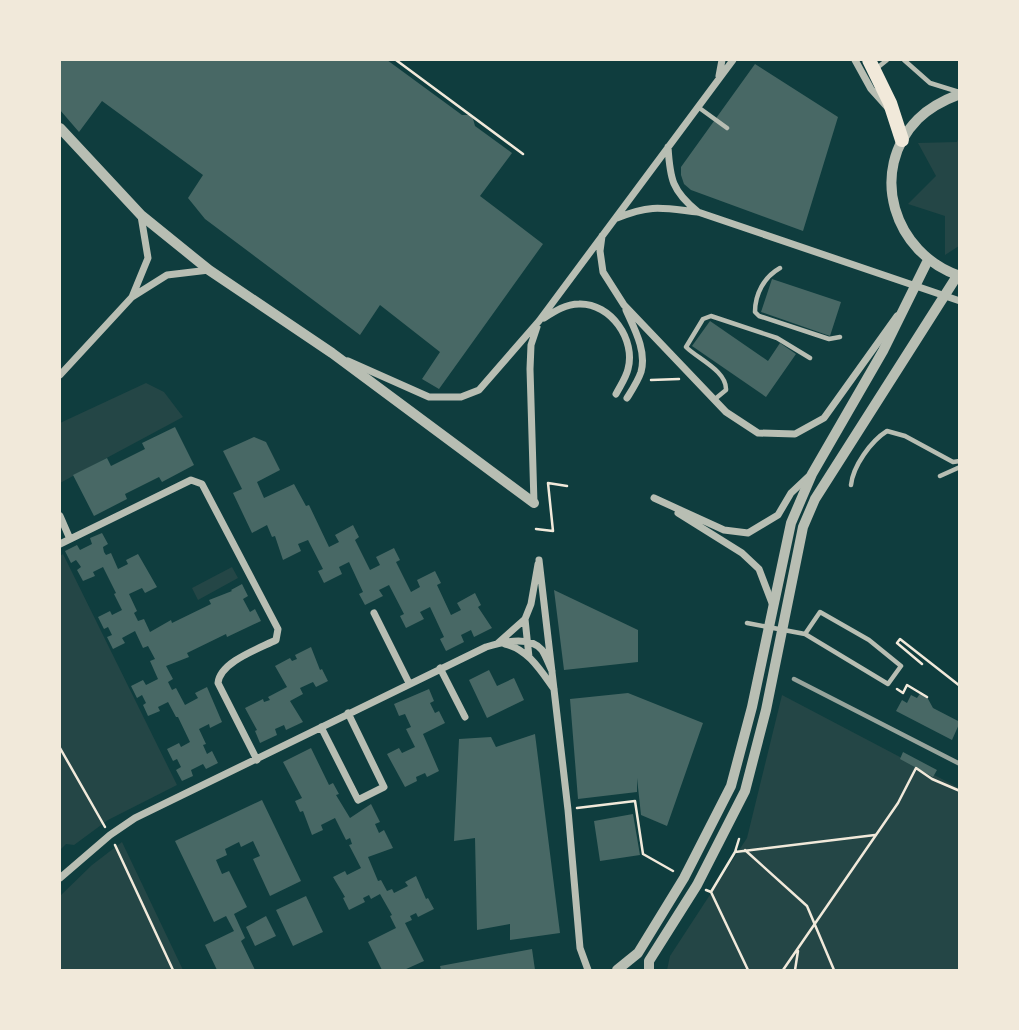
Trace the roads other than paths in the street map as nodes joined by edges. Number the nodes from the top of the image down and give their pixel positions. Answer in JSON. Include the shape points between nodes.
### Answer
{"nodes":[{"id":1,"x":722,"y":60,"type":"edge"},
{"id":2,"x":733,"y":60,"type":"edge"},
{"id":3,"x":855,"y":60,"type":"edge"},
{"id":4,"x":887,"y":60,"type":"edge"},
{"id":5,"x":904,"y":60,"type":"edge"},
{"id":6,"x":872,"y":65,"type":"edge"},
{"id":7,"x":719,"y":77,"type":"junction"},
{"id":8,"x":960,"y":93,"type":"edge"},
{"id":9,"x":698,"y":106,"type":"junction"},
{"id":10,"x":894,"y":113,"type":"junction"},
{"id":11,"x":60,"y":128,"type":"edge"},
{"id":12,"x":727,"y":128,"type":"dead end"},
{"id":13,"x":902,"y":140,"type":"junction"},
{"id":14,"x":668,"y":147,"type":"junction"},
{"id":15,"x":698,"y":212,"type":"junction"},
{"id":16,"x":141,"y":215,"type":"junction"},
{"id":17,"x":616,"y":218,"type":"junction"},
{"id":18,"x":602,"y":235,"type":"junction"},
{"id":19,"x":928,"y":260,"type":"junction"},
{"id":20,"x":780,"y":268,"type":"dead end"},
{"id":21,"x":209,"y":270,"type":"junction"},
{"id":22,"x":958,"y":276,"type":"edge"},
{"id":23,"x":132,"y":297,"type":"junction"},
{"id":24,"x":960,"y":301,"type":"edge"},
{"id":25,"x":624,"y":305,"type":"junction"},
{"id":26,"x":904,"y":307,"type":"junction"},
{"id":27,"x":539,"y":321,"type":"junction"},
{"id":28,"x":840,"y":337,"type":"dead end"},
{"id":29,"x":332,"y":353,"type":"junction"},
{"id":30,"x":810,"y":358,"type":"dead end"},
{"id":31,"x":60,"y":375,"type":"edge"},
{"id":32,"x":616,"y":394,"type":"dead end"},
{"id":33,"x":627,"y":398,"type":"dead end"},
{"id":34,"x":715,"y":399,"type":"junction"},
{"id":35,"x":960,"y":461,"type":"edge"},
{"id":36,"x":960,"y":467,"type":"edge"},
{"id":37,"x":812,"y":474,"type":"junction"},
{"id":38,"x":940,"y":476,"type":"dead end"},
{"id":39,"x":851,"y":485,"type":"dead end"},
{"id":40,"x":534,"y":503,"type":"joint"},
{"id":41,"x":60,"y":516,"type":"edge"},
{"id":42,"x":70,"y":539,"type":"junction"},
{"id":43,"x":60,"y":544,"type":"edge"},
{"id":44,"x":772,"y":603,"type":"junction"},
{"id":45,"x":374,"y":613,"type":"dead end"},
{"id":46,"x":525,"y":619,"type":"junction"},
{"id":47,"x":747,"y":623,"type":"dead end"},
{"id":48,"x":805,"y":635,"type":"junction"},
{"id":49,"x":526,"y":641,"type":"junction"},
{"id":50,"x":498,"y":643,"type":"junction"},
{"id":51,"x":530,"y":659,"type":"junction"},
{"id":52,"x":440,"y":668,"type":"junction"},
{"id":53,"x":552,"y":671,"type":"junction"},
{"id":54,"x":409,"y":684,"type":"junction"},
{"id":55,"x":554,"y":690,"type":"junction"},
{"id":56,"x":348,"y":713,"type":"junction"},
{"id":57,"x":465,"y":717,"type":"dead end"},
{"id":58,"x":321,"y":727,"type":"junction"},
{"id":59,"x":257,"y":760,"type":"junction"},
{"id":60,"x":60,"y":877,"type":"edge"},
{"id":61,"x":588,"y":971,"type":"edge"},
{"id":62,"x":617,"y":971,"type":"edge"},
{"id":63,"x":649,"y":971,"type":"edge"}],
"edges":[{"from":1,"to":7,"type":"street"},
{"from":2,"to":7,"type":"street"},
{"from":3,"to":10,"type":"street","via":[[871,89]]},
{"from":4,"to":6,"type":"lane"},
{"from":5,"to":8,"type":"lane","via":[[930,83]]},
{"from":6,"to":10,"type":"highway"},
{"from":7,"to":9,"type":"street"},
{"from":8,"to":13,"type":"street","via":[[917,119]]},
{"from":9,"to":12,"type":"lane"},
{"from":9,"to":14,"type":"street"},
{"from":10,"to":13,"type":"highway"},
{"from":11,"to":16,"type":"street"},
{"from":13,"to":19,"type":"street","via":[[893,165],[892,205],[909,241]]},
{"from":14,"to":15,"type":"street","via":[[673,184]]},
{"from":14,"to":17,"type":"street"},
{"from":15,"to":17,"type":"street","via":[[654,206]]},
{"from":15,"to":24,"type":"street"},
{"from":16,"to":21,"type":"street"},
{"from":16,"to":23,"type":"street","via":[[148,258]]},
{"from":17,"to":18,"type":"street"},
{"from":18,"to":25,"type":"street","via":[[603,272]]},
{"from":18,"to":27,"type":"street"},
{"from":19,"to":22,"type":"street"},
{"from":19,"to":26,"type":"street"},
{"from":20,"to":28,"type":"lane","via":[[768,275],[755,301],[755,312],[829,339]]},
{"from":21,"to":23,"type":"street","via":[[167,275]]},
{"from":21,"to":29,"type":"street"},
{"from":22,"to":63,"type":"street","via":[[815,499],[803,527],[745,792],[697,885],[649,961]]},
{"from":23,"to":31,"type":"street"},
{"from":25,"to":33,"type":"street","via":[[642,363]]},
{"from":25,"to":34,"type":"street"},
{"from":26,"to":34,"type":"street","via":[[824,418],[795,434],[758,433]]},
{"from":26,"to":37,"type":"street"},
{"from":27,"to":29,"type":"street","via":[[486,384],[461,397],[416,393]]},
{"from":27,"to":32,"type":"street","via":[[578,303],[606,312],[622,331],[629,352],[626,376]]},
{"from":27,"to":40,"type":"street","via":[[530,369]]},
{"from":29,"to":40,"type":"street"},
{"from":30,"to":34,"type":"lane","via":[[777,338],[711,316],[704,319],[687,347],[726,383],[726,390]]},
{"from":35,"to":39,"type":"lane","via":[[953,462],[887,431],[875,439]]},
{"from":36,"to":38,"type":"lane"},
{"from":37,"to":44,"type":"street","via":[[790,523]]},
{"from":37,"to":44,"type":"street","via":[[791,493],[778,515],[748,533],[724,530],[654,498],[742,553],[758,569]]},
{"from":41,"to":42,"type":"street"},
{"from":42,"to":43,"type":"street"},
{"from":42,"to":59,"type":"street","via":[[191,480],[202,484],[278,629],[276,640],[226,666],[218,677]]},
{"from":44,"to":62,"type":"street","via":[[731,786],[684,878],[638,953]]},
{"from":45,"to":54,"type":"street"},
{"from":46,"to":49,"type":"street"},
{"from":46,"to":50,"type":"street"},
{"from":46,"to":53,"type":"street","via":[[539,560]]},
{"from":47,"to":48,"type":"lane"},
{"from":48,"to":48,"type":"lane","via":[[888,684],[901,666],[869,640],[820,612]]},
{"from":49,"to":50,"type":"street"},
{"from":49,"to":51,"type":"street"},
{"from":49,"to":53,"type":"street","via":[[540,648]]},
{"from":50,"to":51,"type":"street","via":[[510,645]]},
{"from":50,"to":52,"type":"street"},
{"from":51,"to":55,"type":"street"},
{"from":52,"to":54,"type":"street"},
{"from":52,"to":57,"type":"street"},
{"from":53,"to":55,"type":"street"},
{"from":54,"to":56,"type":"street"},
{"from":55,"to":61,"type":"street","via":[[580,948]]},
{"from":56,"to":58,"type":"street"},
{"from":56,"to":58,"type":"street","via":[[384,787],[358,800]]},
{"from":58,"to":59,"type":"street"},
{"from":59,"to":60,"type":"street","via":[[135,818]]}]}
